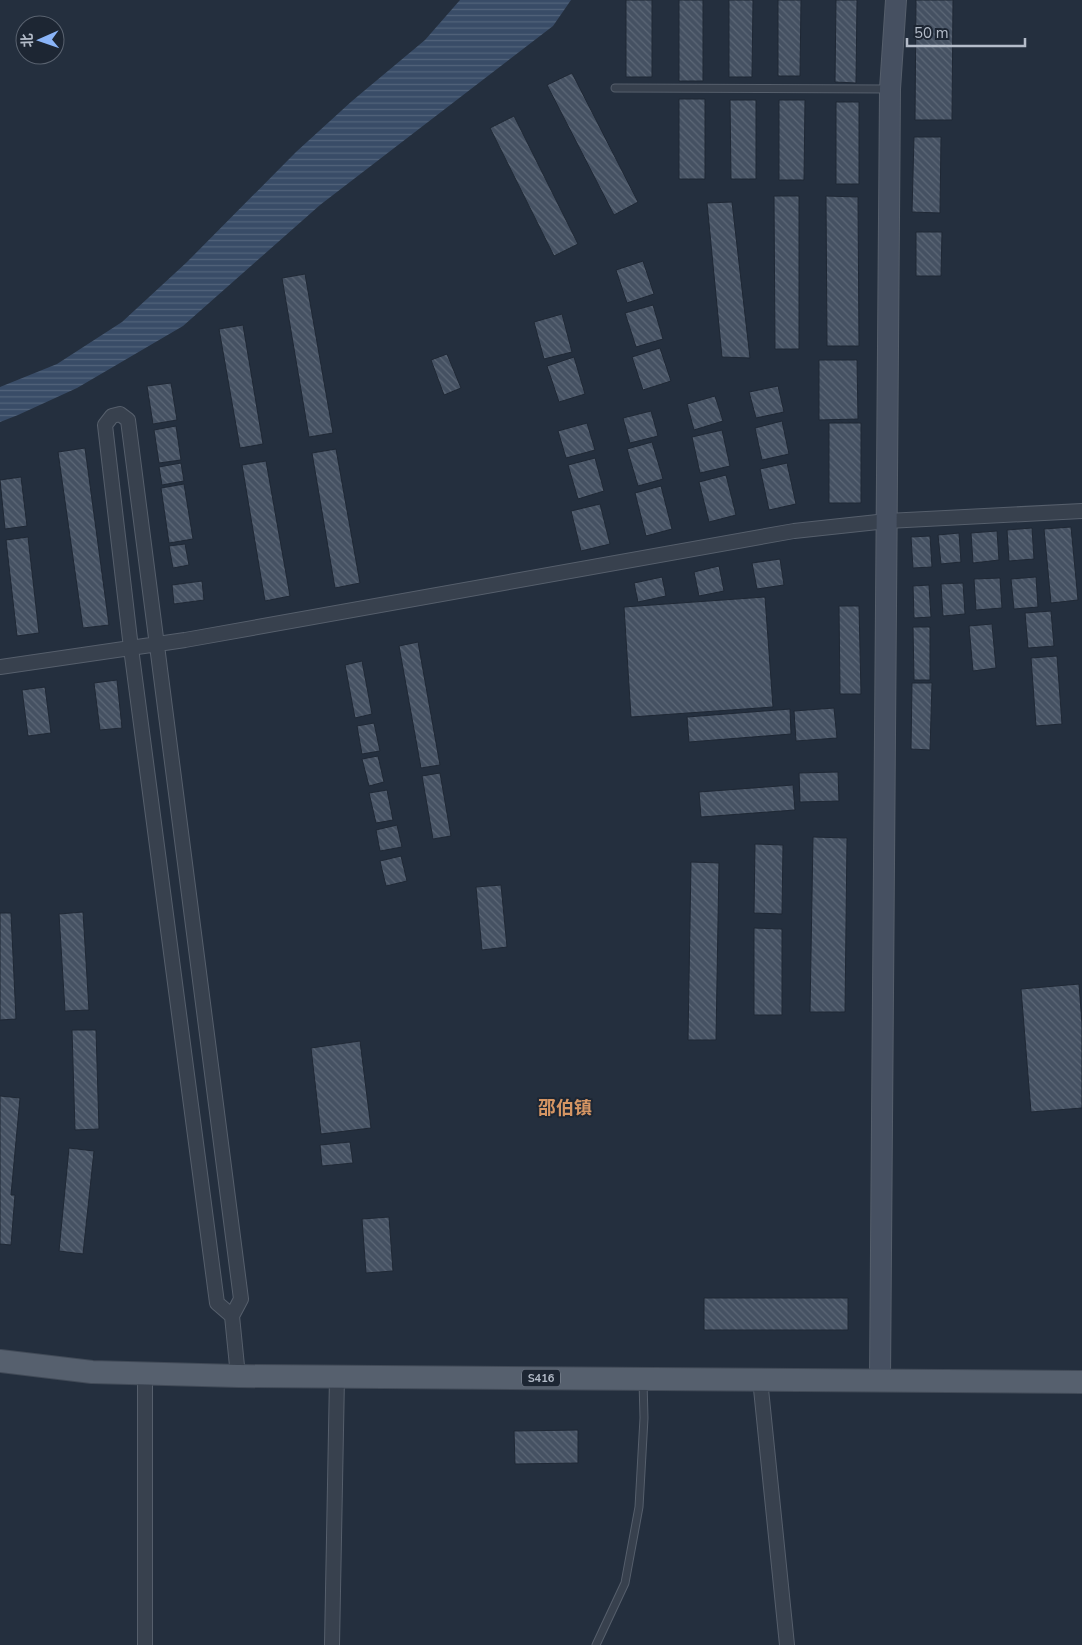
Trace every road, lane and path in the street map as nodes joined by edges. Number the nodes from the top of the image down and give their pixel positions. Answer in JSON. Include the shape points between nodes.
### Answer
{"nodes":[{"id":1,"x":896,"y":0,"type":"edge"},
{"id":2,"x":615,"y":88,"type":"dead end"},
{"id":3,"x":890,"y":89,"type":"junction"},
{"id":4,"x":1082,"y":511,"type":"edge"},
{"id":5,"x":887,"y":521,"type":"junction"},
{"id":6,"x":157,"y":644,"type":"junction"},
{"id":7,"x":132,"y":648,"type":"junction"},
{"id":8,"x":0,"y":668,"type":"edge"},
{"id":9,"x":232,"y":1316,"type":"junction"},
{"id":10,"x":0,"y":1362,"type":"edge"},
{"id":11,"x":145,"y":1374,"type":"junction"},
{"id":12,"x":238,"y":1376,"type":"junction"},
{"id":13,"x":337,"y":1377,"type":"junction"},
{"id":14,"x":643,"y":1379,"type":"junction"},
{"id":15,"x":760,"y":1380,"type":"junction"},
{"id":16,"x":880,"y":1380,"type":"junction"},
{"id":17,"x":1082,"y":1382,"type":"edge"},
{"id":18,"x":145,"y":1645,"type":"edge"},
{"id":19,"x":332,"y":1645,"type":"edge"},
{"id":20,"x":596,"y":1645,"type":"edge"},
{"id":21,"x":787,"y":1645,"type":"edge"}],
"edges":[{"from":1,"to":3,"type":"main road"},
{"from":2,"to":3,"type":"lane"},
{"from":3,"to":5,"type":"main road"},
{"from":4,"to":5,"type":"street"},
{"from":5,"to":6,"type":"street","via":[[794,531]]},
{"from":5,"to":16,"type":"main road"},
{"from":6,"to":7,"type":"street"},
{"from":6,"to":7,"type":"street","via":[[128,420],[120,414],[105,425]]},
{"from":6,"to":9,"type":"street","via":[[241,1299]]},
{"from":7,"to":8,"type":"street"},
{"from":7,"to":9,"type":"street","via":[[218,1303]]},
{"from":9,"to":12,"type":"street"},
{"from":10,"to":11,"type":"main road","number":"S416"},
{"from":11,"to":12,"type":"main road","number":"S416"},
{"from":11,"to":18,"type":"street"},
{"from":12,"to":13,"type":"main road","number":"S416"},
{"from":13,"to":14,"type":"main road","number":"S416"},
{"from":13,"to":19,"type":"street"},
{"from":14,"to":15,"type":"main road","number":"S416"},
{"from":14,"to":20,"type":"lane","via":[[639,1507],[625,1583]]},
{"from":15,"to":16,"type":"main road","number":"S416"},
{"from":15,"to":21,"type":"street"},
{"from":16,"to":17,"type":"main road","number":"S416"}]}
